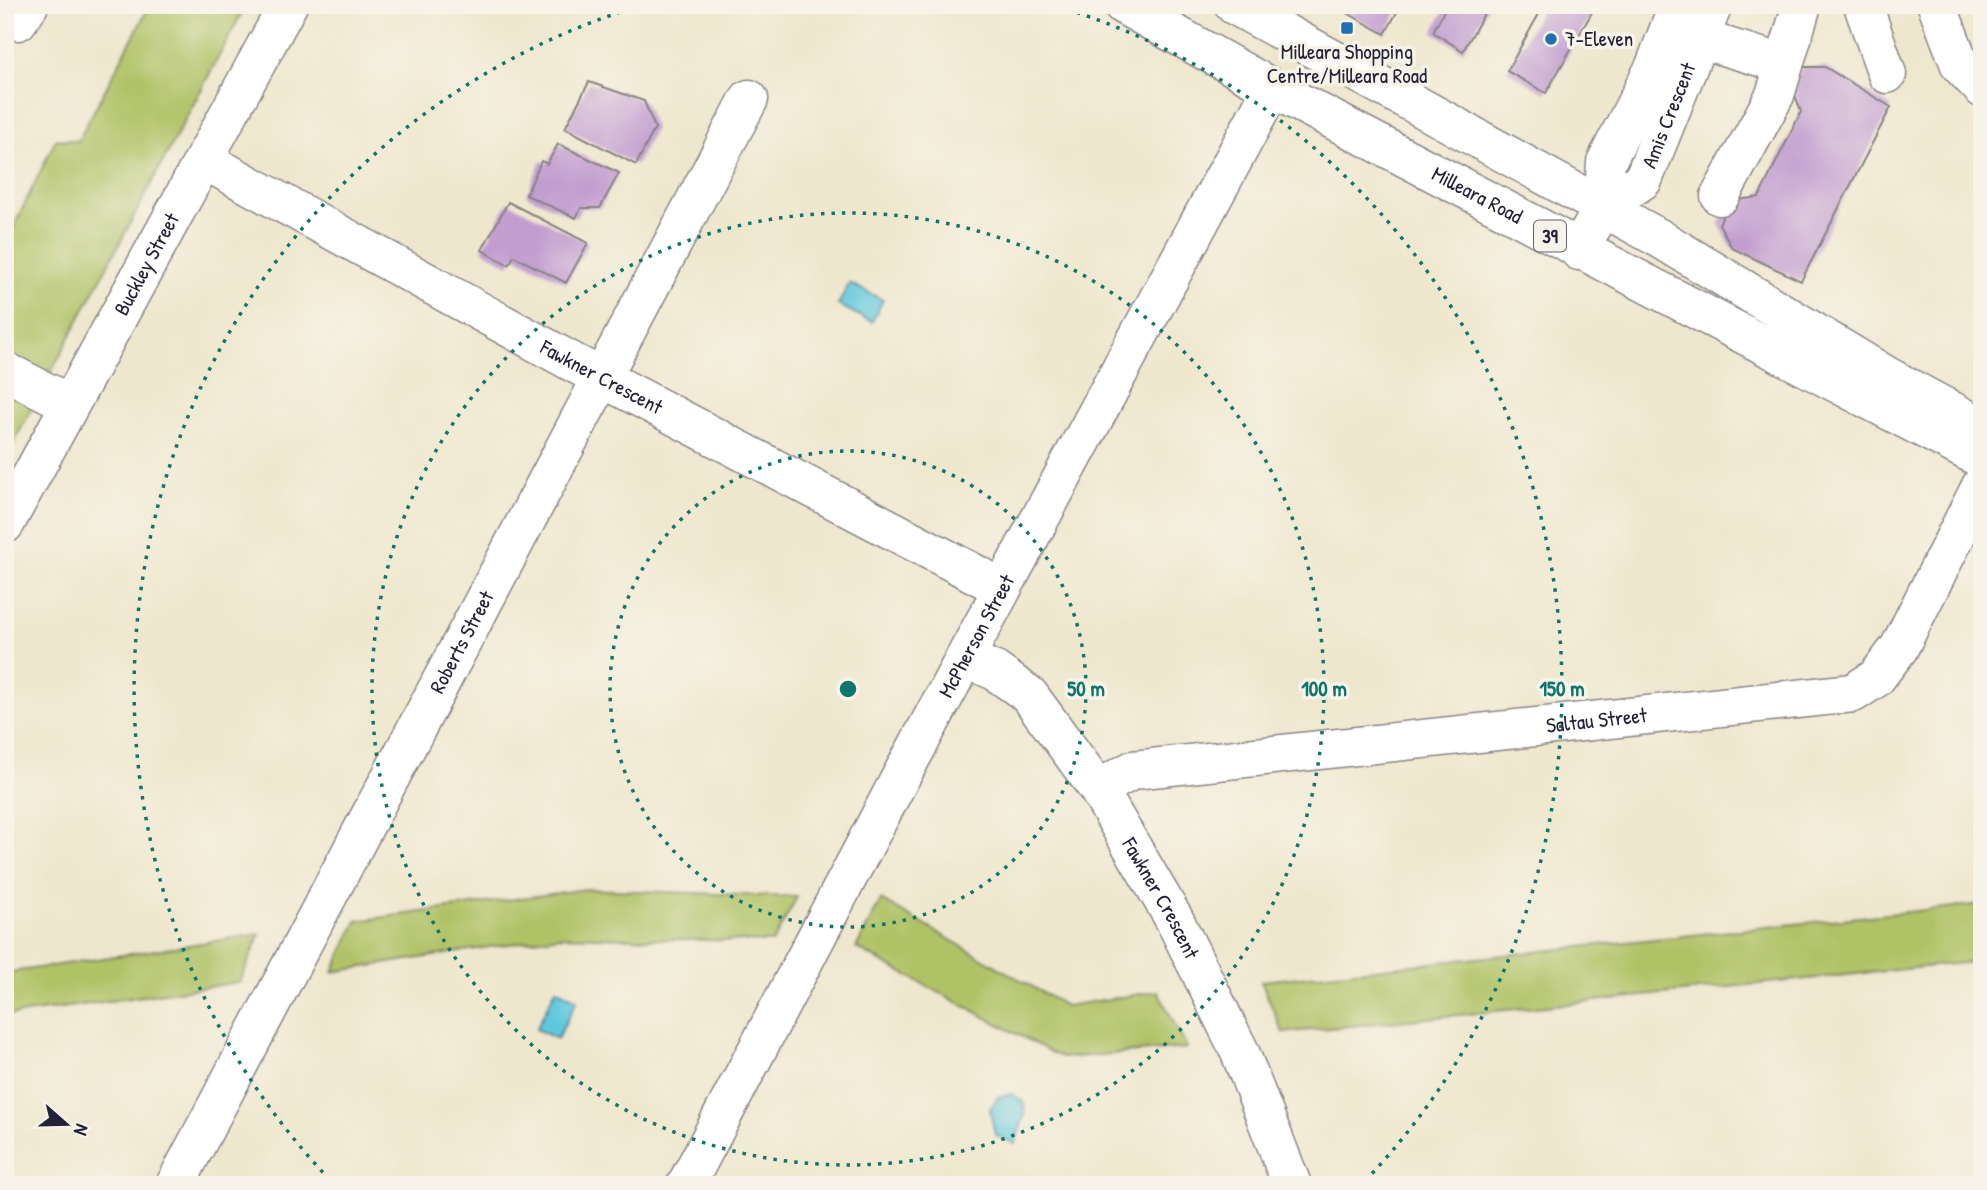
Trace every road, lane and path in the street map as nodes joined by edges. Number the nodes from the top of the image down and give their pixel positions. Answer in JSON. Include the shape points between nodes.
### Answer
{"nodes":[{"id":1,"x":288,"y":5,"type":"edge"},
{"id":2,"x":1122,"y":5,"type":"edge"},
{"id":3,"x":1234,"y":5,"type":"edge"},
{"id":4,"x":1678,"y":5,"type":"edge"},
{"id":5,"x":1802,"y":5,"type":"edge"},
{"id":6,"x":1863,"y":5,"type":"edge"},
{"id":7,"x":1937,"y":5,"type":"edge"},
{"id":8,"x":1706,"y":22,"type":"edge"},
{"id":9,"x":1784,"y":64,"type":"junction"},
{"id":10,"x":1887,"y":74,"type":"dead end"},
{"id":11,"x":1272,"y":88,"type":"junction"},
{"id":12,"x":1982,"y":88,"type":"edge"},
{"id":13,"x":749,"y":99,"type":"dead end"},
{"id":14,"x":204,"y":160,"type":"junction"},
{"id":15,"x":1720,"y":196,"type":"dead end"},
{"id":16,"x":1603,"y":207,"type":"junction"},
{"id":17,"x":1579,"y":251,"type":"junction"},
{"id":18,"x":5,"y":371,"type":"edge"},
{"id":19,"x":601,"y":377,"type":"junction"},
{"id":20,"x":70,"y":404,"type":"junction"},
{"id":21,"x":1982,"y":426,"type":"edge"},
{"id":22,"x":1982,"y":459,"type":"edge"},
{"id":23,"x":1982,"y":484,"type":"edge"},
{"id":24,"x":5,"y":524,"type":"edge"},
{"id":25,"x":1002,"y":588,"type":"junction"},
{"id":26,"x":965,"y":658,"type":"junction"},
{"id":27,"x":1098,"y":789,"type":"junction"},
{"id":28,"x":690,"y":1184,"type":"edge"},
{"id":29,"x":175,"y":1185,"type":"edge"},
{"id":30,"x":1292,"y":1185,"type":"edge"}],
"edges":[{"from":1,"to":14,"type":"street","name":"Buckley Street"},
{"from":2,"to":11,"type":"street","name":"Milleara Road","number":"39"},
{"from":3,"to":16,"type":"street","number":"39"},
{"from":4,"to":16,"type":"street","name":"Amis Crescent","via":[[1655,66],[1606,162]]},
{"from":5,"to":9,"type":"street"},
{"from":6,"to":10,"type":"street"},
{"from":7,"to":12,"type":"street","via":[[1960,65]]},
{"from":8,"to":9,"type":"street"},
{"from":8,"to":16,"type":"street","name":"Amis Crescent","via":[[1643,180]]},
{"from":9,"to":15,"type":"street","via":[[1775,95]]},
{"from":11,"to":17,"type":"street","name":"Milleara Road","number":"39"},
{"from":11,"to":25,"type":"street","name":"McPherson Street"},
{"from":13,"to":19,"type":"street","name":"Roberts Street"},
{"from":14,"to":19,"type":"street","name":"Fawkner Crescent"},
{"from":14,"to":20,"type":"street","name":"Buckley Street"},
{"from":16,"to":17,"type":"street","name":"Amis Crescent"},
{"from":16,"to":21,"type":"street","number":"39","via":[[1887,376]]},
{"from":17,"to":22,"type":"street","name":"Milleara Road","number":"39"},
{"from":18,"to":20,"type":"street"},
{"from":19,"to":25,"type":"street","name":"Fawkner Crescent"},
{"from":19,"to":29,"type":"street","name":"Roberts Street"},
{"from":20,"to":24,"type":"street","name":"Buckley Street"},
{"from":23,"to":27,"type":"street","name":"Saltau Street","via":[[1899,648],[1876,678],[1853,693],[1133,770]]},
{"from":25,"to":26,"type":"street","name":"McPherson Street"},
{"from":26,"to":27,"type":"street","name":"Fawkner Crescent","via":[[995,671],[1029,695]]},
{"from":26,"to":28,"type":"street","name":"McPherson Street"},
{"from":27,"to":30,"type":"street","name":"Fawkner Crescent","via":[[1240,1052]]}]}
